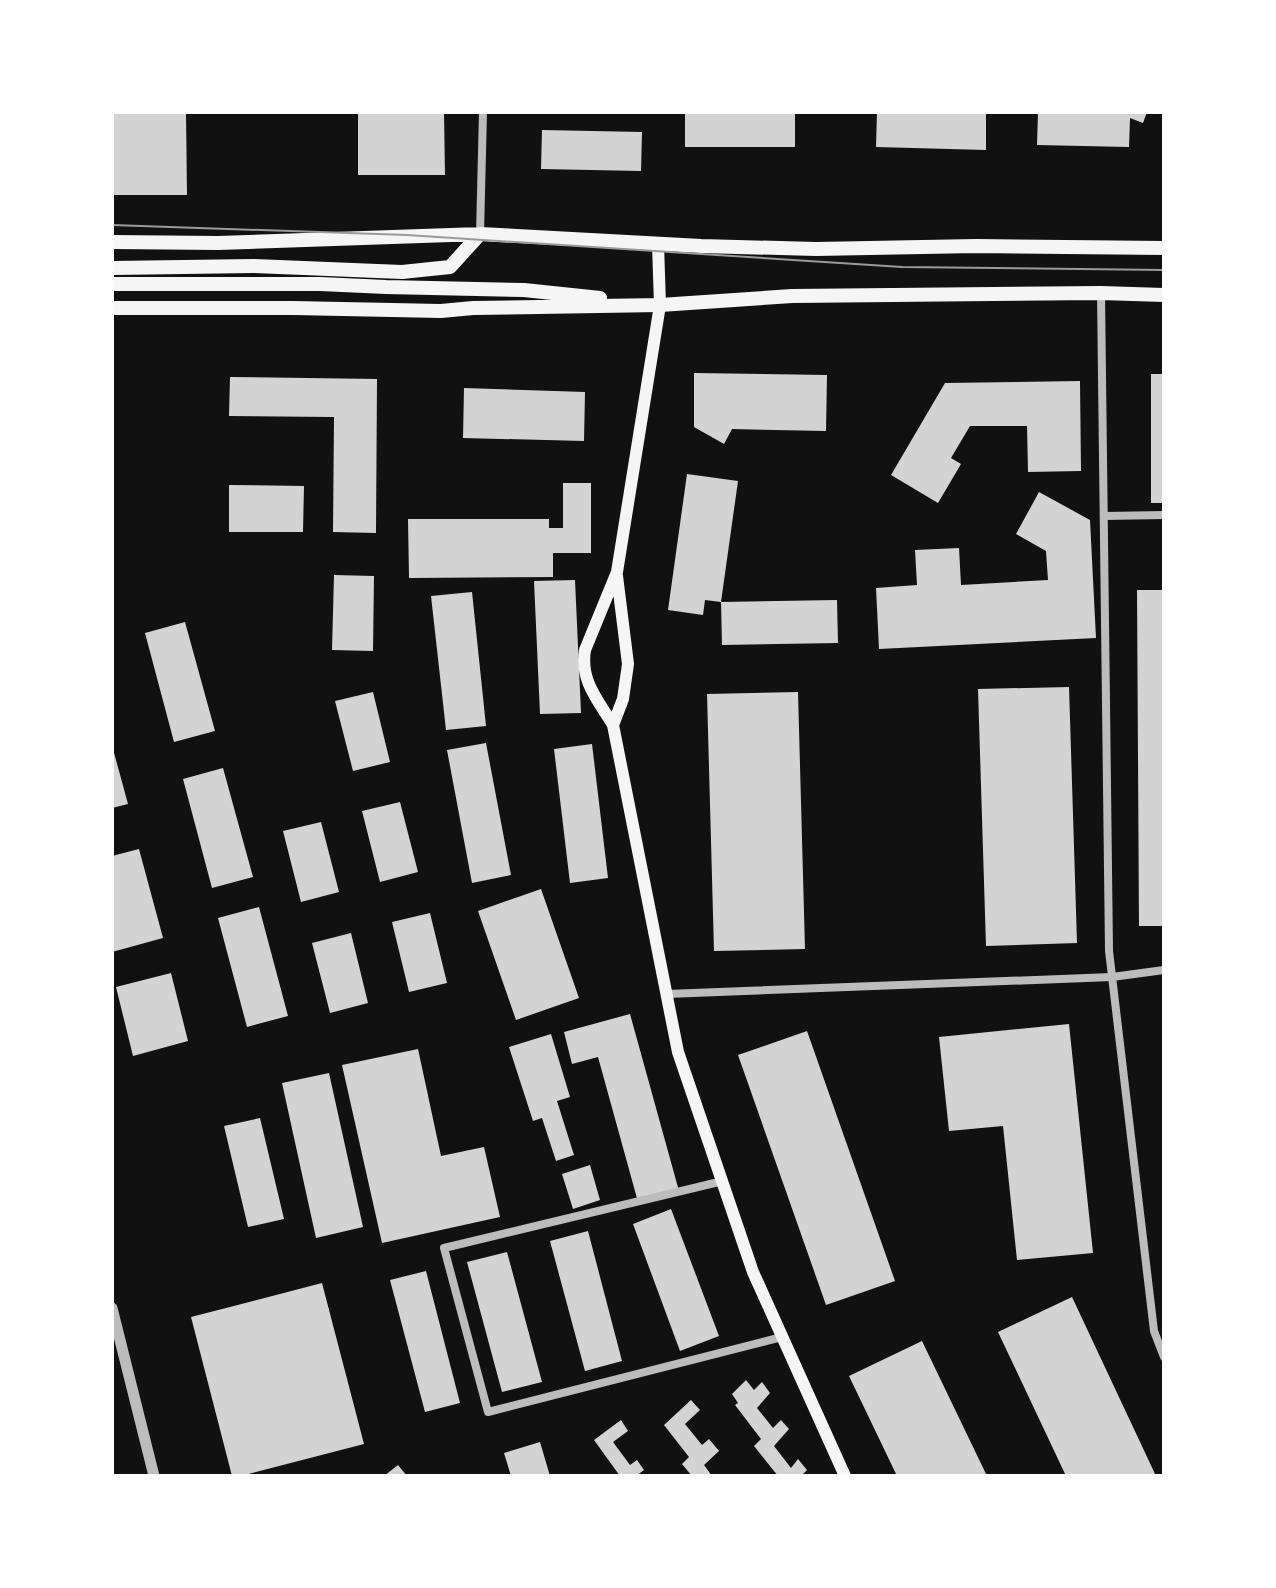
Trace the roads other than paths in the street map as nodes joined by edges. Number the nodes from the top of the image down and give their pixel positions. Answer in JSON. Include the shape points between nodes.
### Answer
{"nodes":[{"id":1,"x":483,"y":112,"type":"edge"},
{"id":2,"x":480,"y":234,"type":"junction"},
{"id":3,"x":112,"y":242,"type":"edge"},
{"id":4,"x":658,"y":244,"type":"junction"},
{"id":5,"x":1164,"y":248,"type":"edge"},
{"id":6,"x":112,"y":268,"type":"edge"},
{"id":7,"x":112,"y":284,"type":"edge"},
{"id":8,"x":1101,"y":293,"type":"junction"},
{"id":9,"x":1164,"y":295,"type":"edge"},
{"id":10,"x":660,"y":305,"type":"junction"},
{"id":11,"x":112,"y":308,"type":"edge"},
{"id":12,"x":1164,"y":515,"type":"edge"},
{"id":13,"x":1104,"y":516,"type":"junction"},
{"id":14,"x":617,"y":572,"type":"junction"},
{"id":15,"x":613,"y":725,"type":"junction"},
{"id":16,"x":1164,"y":970,"type":"edge"},
{"id":17,"x":1112,"y":977,"type":"junction"},
{"id":18,"x":667,"y":994,"type":"junction"},
{"id":19,"x":723,"y":1181,"type":"junction"},
{"id":20,"x":112,"y":1308,"type":"edge"},
{"id":21,"x":782,"y":1337,"type":"junction"},
{"id":22,"x":1164,"y":1357,"type":"edge"},
{"id":23,"x":154,"y":1476,"type":"edge"},
{"id":24,"x":845,"y":1476,"type":"edge"}],
"edges":[{"from":1,"to":2,"type":"street"},
{"from":2,"to":3,"type":"main road"},
{"from":2,"to":4,"type":"main road"},
{"from":2,"to":6,"type":"main road","via":[[450,267],[402,272]]},
{"from":4,"to":5,"type":"main road"},
{"from":4,"to":10,"type":"main road"},
{"from":7,"to":10,"type":"main road","via":[[524,290]]},
{"from":8,"to":9,"type":"main road"},
{"from":8,"to":10,"type":"main road","via":[[792,296]]},
{"from":8,"to":13,"type":"street"},
{"from":10,"to":11,"type":"main road","via":[[441,311]]},
{"from":10,"to":14,"type":"main road"},
{"from":12,"to":13,"type":"street"},
{"from":13,"to":17,"type":"street"},
{"from":14,"to":15,"type":"main road","via":[[628,664]]},
{"from":14,"to":15,"type":"main road","via":[[583,662],[586,680]]},
{"from":15,"to":18,"type":"main road"},
{"from":16,"to":17,"type":"street"},
{"from":17,"to":18,"type":"street"},
{"from":17,"to":22,"type":"street","via":[[1154,1331]]},
{"from":18,"to":19,"type":"main road","via":[[678,1052]]},
{"from":19,"to":21,"type":"main road","via":[[753,1272]]},
{"from":19,"to":21,"type":"street","via":[[444,1248],[488,1412]]},
{"from":20,"to":23,"type":"street"},
{"from":21,"to":24,"type":"main road"}]}
